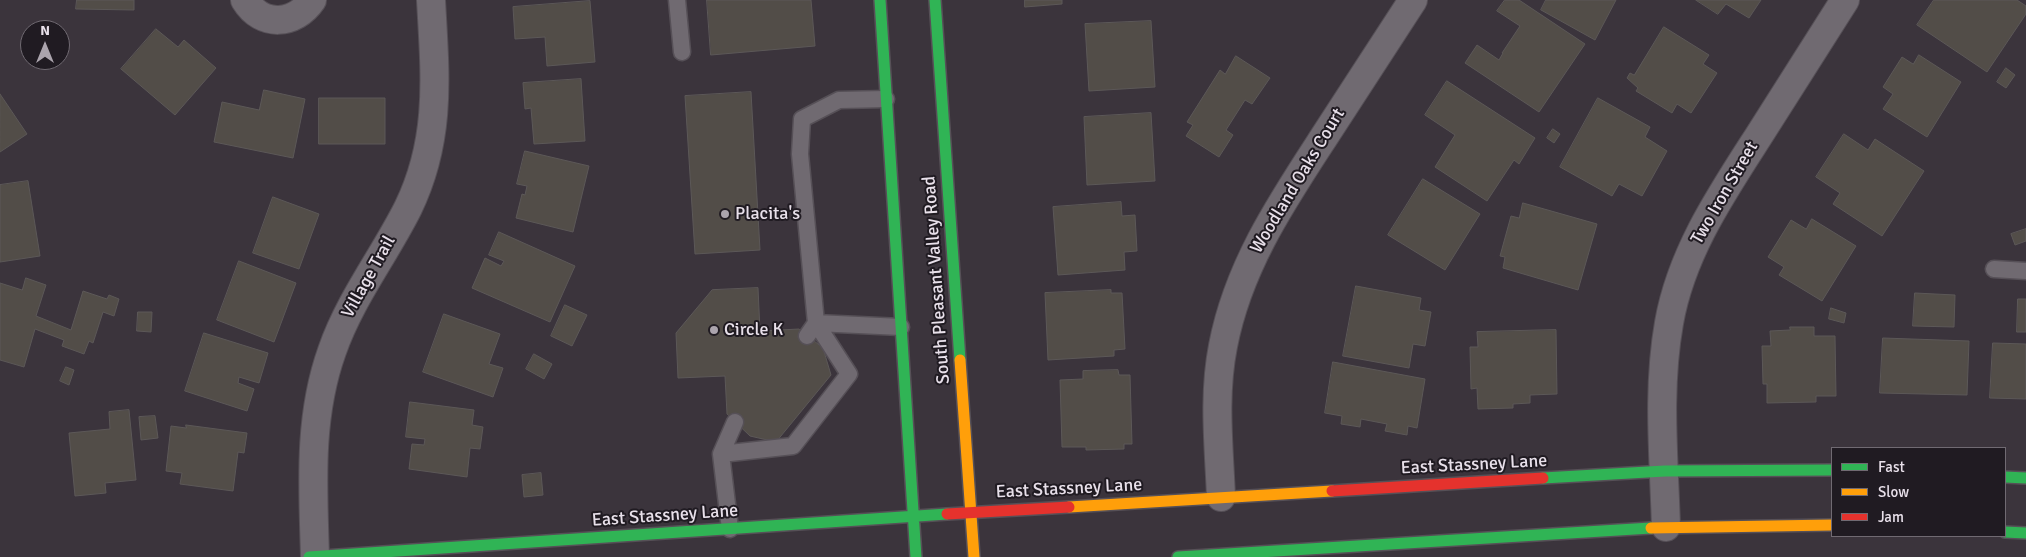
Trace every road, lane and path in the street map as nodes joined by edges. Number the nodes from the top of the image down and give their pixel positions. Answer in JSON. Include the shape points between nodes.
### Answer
{"nodes":[{"id":1,"x":245,"y":0,"type":"edge"},
{"id":2,"x":312,"y":0,"type":"edge"},
{"id":3,"x":431,"y":0,"type":"edge"},
{"id":4,"x":678,"y":0,"type":"edge"},
{"id":5,"x":880,"y":0,"type":"edge"},
{"id":6,"x":935,"y":0,"type":"edge"},
{"id":7,"x":1413,"y":0,"type":"edge"},
{"id":8,"x":1845,"y":0,"type":"edge"},
{"id":9,"x":682,"y":52,"type":"dead end"},
{"id":10,"x":886,"y":99,"type":"junction"},
{"id":11,"x":1994,"y":269,"type":"dead end"},
{"id":12,"x":2026,"y":271,"type":"edge"},
{"id":13,"x":901,"y":327,"type":"junction"},
{"id":14,"x":812,"y":330,"type":"junction"},
{"id":15,"x":735,"y":422,"type":"dead end"},
{"id":16,"x":721,"y":454,"type":"junction"},
{"id":17,"x":1831,"y":470,"type":"edge"},
{"id":18,"x":1664,"y":471,"type":"junction"},
{"id":19,"x":2006,"y":477,"type":"edge"},
{"id":20,"x":2026,"y":478,"type":"edge"},
{"id":21,"x":1221,"y":498,"type":"junction"},
{"id":22,"x":970,"y":513,"type":"junction"},
{"id":23,"x":913,"y":517,"type":"junction"},
{"id":24,"x":1831,"y":525,"type":"edge"},
{"id":25,"x":1666,"y":527,"type":"junction"},
{"id":26,"x":730,"y":529,"type":"junction"},
{"id":27,"x":2006,"y":532,"type":"edge"},
{"id":28,"x":2026,"y":533,"type":"edge"},
{"id":29,"x":1373,"y":551,"type":"edge"},
{"id":30,"x":309,"y":557,"type":"edge"},
{"id":31,"x":315,"y":557,"type":"edge"},
{"id":32,"x":916,"y":557,"type":"edge"},
{"id":33,"x":974,"y":557,"type":"edge"},
{"id":34,"x":1178,"y":557,"type":"edge"},
{"id":35,"x":1184,"y":557,"type":"edge"}],
"edges":[{"from":1,"to":2,"type":"street","via":[[258,14],[283,20],[295,17]]},
{"from":3,"to":31,"type":"street","name":"Village Trail","via":[[435,95],[427,155],[408,208],[341,327],[317,407],[313,468]]},
{"from":4,"to":9,"type":"lane"},
{"from":5,"to":10,"type":"main road"},
{"from":6,"to":22,"type":"main road","name":"South Pleasant Valley Road"},
{"from":7,"to":21,"type":"street","name":"Woodland Oaks Court","via":[[1290,188],[1256,246],[1234,301],[1223,346],[1217,396]]},
{"from":8,"to":18,"type":"street","name":"Two Iron Street","via":[[1714,206],[1693,246],[1678,286],[1664,350]]},
{"from":10,"to":13,"type":"main road"},
{"from":10,"to":14,"type":"lane","via":[[839,100],[802,119],[800,154]]},
{"from":11,"to":12,"type":"lane"},
{"from":13,"to":14,"type":"lane"},
{"from":13,"to":23,"type":"main road"},
{"from":14,"to":16,"type":"lane","via":[[849,374],[793,446]]},
{"from":15,"to":16,"type":"lane"},
{"from":16,"to":26,"type":"lane"},
{"from":17,"to":18,"type":"main road","name":"East Stassney Lane"},
{"from":18,"to":21,"type":"main road","name":"East Stassney Lane"},
{"from":18,"to":25,"type":"street","name":"Two Iron Street"},
{"from":19,"to":20,"type":"main road"},
{"from":21,"to":22,"type":"main road","name":"East Stassney Lane"},
{"from":22,"to":23,"type":"main road","name":"East Stassney Lane"},
{"from":22,"to":33,"type":"main road","name":"South Pleasant Valley Road"},
{"from":23,"to":26,"type":"main road","name":"East Stassney Lane"},
{"from":23,"to":32,"type":"main road"},
{"from":24,"to":25,"type":"main road"},
{"from":25,"to":29,"type":"main road"},
{"from":26,"to":31,"type":"main road","name":"East Stassney Lane"},
{"from":27,"to":28,"type":"main road"},
{"from":29,"to":35,"type":"main road"},
{"from":30,"to":31,"type":"main road","name":"East Stassney Lane"},
{"from":34,"to":35,"type":"main road"}]}
